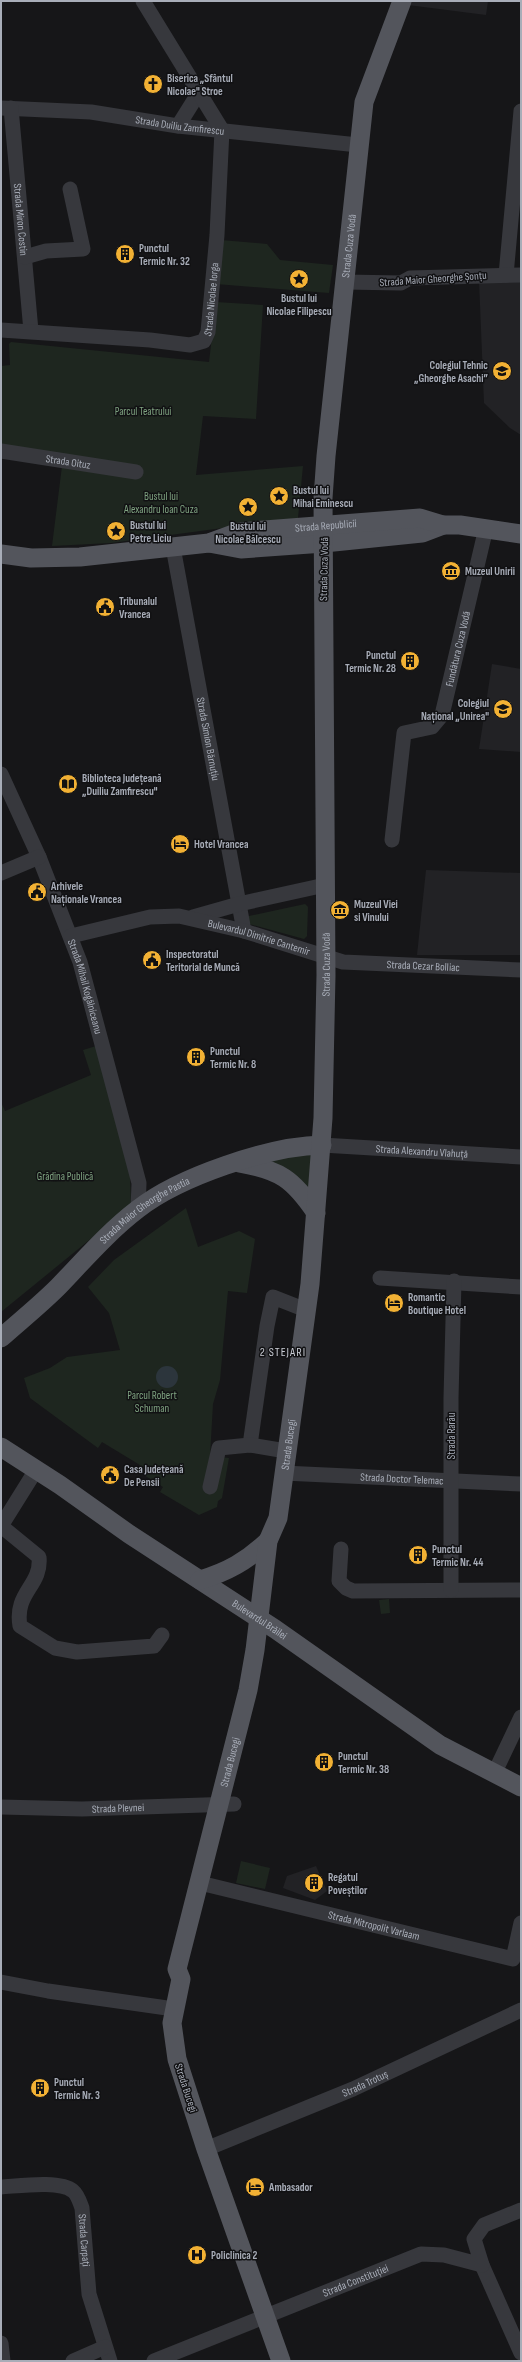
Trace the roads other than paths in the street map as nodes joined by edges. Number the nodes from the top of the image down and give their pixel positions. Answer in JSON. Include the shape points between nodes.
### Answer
{"nodes":[{"id":1,"x":143,"y":1,"type":"edge"},
{"id":2,"x":402,"y":1,"type":"edge"},
{"id":3,"x":198,"y":94,"type":"junction"},
{"id":4,"x":6,"y":108,"type":"edge"},
{"id":5,"x":521,"y":111,"type":"edge"},
{"id":6,"x":178,"y":126,"type":"junction"},
{"id":7,"x":222,"y":130,"type":"junction"},
{"id":8,"x":358,"y":145,"type":"junction"},
{"id":9,"x":70,"y":189,"type":"dead end"},
{"id":10,"x":25,"y":257,"type":"junction"},
{"id":11,"x":506,"y":275,"type":"junction"},
{"id":12,"x":521,"y":275,"type":"edge"},
{"id":13,"x":345,"y":282,"type":"junction"},
{"id":14,"x":1,"y":330,"type":"edge"},
{"id":15,"x":31,"y":331,"type":"junction"},
{"id":16,"x":1,"y":451,"type":"edge"},
{"id":17,"x":136,"y":472,"type":"dead end"},
{"id":18,"x":324,"y":524,"type":"junction"},
{"id":19,"x":443,"y":525,"type":"junction"},
{"id":20,"x":486,"y":528,"type":"junction"},
{"id":21,"x":521,"y":534,"type":"edge"},
{"id":22,"x":209,"y":543,"type":"junction"},
{"id":23,"x":324,"y":543,"type":"junction"},
{"id":24,"x":173,"y":547,"type":"junction"},
{"id":25,"x":1,"y":554,"type":"edge"},
{"id":26,"x":1,"y":774,"type":"edge"},
{"id":27,"x":392,"y":840,"type":"dead end"},
{"id":28,"x":39,"y":858,"type":"junction"},
{"id":29,"x":1,"y":873,"type":"edge"},
{"id":30,"x":325,"y":885,"type":"junction"},
{"id":31,"x":239,"y":904,"type":"junction"},
{"id":32,"x":192,"y":918,"type":"junction"},
{"id":33,"x":244,"y":930,"type":"junction"},
{"id":34,"x":71,"y":936,"type":"junction"},
{"id":35,"x":325,"y":957,"type":"junction"},
{"id":36,"x":521,"y":970,"type":"edge"},
{"id":37,"x":322,"y":1145,"type":"junction"},
{"id":38,"x":521,"y":1157,"type":"edge"},
{"id":39,"x":235,"y":1163,"type":"junction"},
{"id":40,"x":138,"y":1209,"type":"junction"},
{"id":41,"x":316,"y":1214,"type":"junction"},
{"id":42,"x":380,"y":1278,"type":"dead end"},
{"id":43,"x":454,"y":1281,"type":"junction"},
{"id":44,"x":521,"y":1287,"type":"edge"},
{"id":45,"x":306,"y":1310,"type":"junction"},
{"id":46,"x":1,"y":1338,"type":"edge"},
{"id":47,"x":250,"y":1446,"type":"junction"},
{"id":48,"x":1,"y":1448,"type":"edge"},
{"id":49,"x":286,"y":1451,"type":"junction"},
{"id":50,"x":36,"y":1470,"type":"junction"},
{"id":51,"x":283,"y":1473,"type":"junction"},
{"id":52,"x":451,"y":1479,"type":"junction"},
{"id":53,"x":521,"y":1484,"type":"edge"},
{"id":54,"x":210,"y":1487,"type":"dead end"},
{"id":55,"x":5,"y":1538,"type":"edge"},
{"id":56,"x":268,"y":1541,"type":"junction"},
{"id":57,"x":342,"y":1549,"type":"dead end"},
{"id":58,"x":200,"y":1580,"type":"junction"},
{"id":59,"x":451,"y":1590,"type":"junction"},
{"id":60,"x":521,"y":1590,"type":"edge"},
{"id":61,"x":258,"y":1618,"type":"junction"},
{"id":62,"x":162,"y":1635,"type":"dead end"},
{"id":63,"x":521,"y":1717,"type":"edge"},
{"id":64,"x":494,"y":1774,"type":"junction"},
{"id":65,"x":521,"y":1787,"type":"edge"},
{"id":66,"x":226,"y":1803,"type":"junction"},
{"id":67,"x":1,"y":1807,"type":"edge"},
{"id":68,"x":200,"y":1883,"type":"junction"},
{"id":69,"x":521,"y":1923,"type":"edge"},
{"id":70,"x":1,"y":1982,"type":"edge"},
{"id":71,"x":174,"y":2009,"type":"junction"},
{"id":72,"x":521,"y":2010,"type":"edge"},
{"id":73,"x":206,"y":2148,"type":"junction"},
{"id":74,"x":1,"y":2187,"type":"edge"},
{"id":75,"x":521,"y":2210,"type":"edge"},
{"id":76,"x":482,"y":2265,"type":"junction"},
{"id":77,"x":265,"y":2318,"type":"junction"},
{"id":78,"x":1,"y":2344,"type":"edge"},
{"id":79,"x":521,"y":2353,"type":"edge"},
{"id":80,"x":108,"y":2354,"type":"edge"},
{"id":81,"x":3,"y":2361,"type":"edge"},
{"id":82,"x":73,"y":2361,"type":"edge"},
{"id":83,"x":154,"y":2361,"type":"edge"},
{"id":84,"x":282,"y":2361,"type":"edge"}],
"edges":[{"from":1,"to":3,"type":"street"},
{"from":2,"to":8,"type":"main road","name":"Strada Cuza Vodă","via":[[364,102]]},
{"from":3,"to":6,"type":"street"},
{"from":3,"to":7,"type":"street"},
{"from":4,"to":6,"type":"street","name":"Strada Duiliu Zamfirescu","via":[[91,112]]},
{"from":4,"to":10,"type":"street","name":"Strada Miron Costin"},
{"from":5,"to":11,"type":"street"},
{"from":6,"to":7,"type":"street","name":"Strada Duiliu Zamfirescu"},
{"from":7,"to":8,"type":"street","name":"Strada Duiliu Zamfirescu"},
{"from":7,"to":15,"type":"street","name":"Strada Nicolae Iorga","via":[[215,257],[208,332],[204,341],[190,345]]},
{"from":8,"to":13,"type":"main road","name":"Strada Cuza Vodă"},
{"from":9,"to":10,"type":"street","via":[[83,249],[46,251]]},
{"from":10,"to":15,"type":"street","name":"Strada Miron Costin"},
{"from":11,"to":12,"type":"street","name":"Strada Maior Gheorghe Șonțu"},
{"from":11,"to":13,"type":"street","name":"Strada Maior Gheorghe Șonțu","via":[[410,278],[401,283]]},
{"from":13,"to":18,"type":"main road","name":"Strada Cuza Vodă","via":[[332,391],[323,498]]},
{"from":14,"to":15,"type":"street"},
{"from":16,"to":17,"type":"street","name":"Strada Oituz"},
{"from":18,"to":19,"type":"main road","name":"Strada Republicii","via":[[420,518]]},
{"from":18,"to":22,"type":"main road","name":"Strada Republicii","via":[[239,532]]},
{"from":18,"to":23,"type":"main road","name":"Strada Cuza Vodă"},
{"from":19,"to":20,"type":"main road","name":"Strada Republicii"},
{"from":19,"to":23,"type":"main road","name":"Strada Republicii","via":[[422,533]]},
{"from":20,"to":21,"type":"main road","name":"Strada Republicii"},
{"from":20,"to":27,"type":"street","name":"Fundătura Cuza Vodă","via":[[442,714],[432,727],[404,733]]},
{"from":22,"to":23,"type":"main road","name":"Strada Republicii","via":[[241,549]]},
{"from":22,"to":24,"type":"main road","name":"Strada Republicii"},
{"from":23,"to":30,"type":"main road","name":"Strada Cuza Vodă"},
{"from":24,"to":25,"type":"main road","name":"Strada Republicii","via":[[58,558]]},
{"from":24,"to":31,"type":"street","name":"Strada Simion Bărnuțiu"},
{"from":26,"to":28,"type":"street","name":"Strada Mihail Kogălniceanu"},
{"from":28,"to":29,"type":"street"},
{"from":28,"to":34,"type":"street","name":"Strada Mihail Kogălniceanu"},
{"from":30,"to":31,"type":"street","name":"Bulevardul Dimitrie Cantemir"},
{"from":30,"to":35,"type":"main road","name":"Strada Cuza Vodă"},
{"from":31,"to":32,"type":"street","name":"Bulevardul Dimitrie Cantemir"},
{"from":31,"to":33,"type":"street","name":"Strada Simion Bărnuțiu"},
{"from":32,"to":33,"type":"street","name":"Bulevardul Dimitrie Cantemir"},
{"from":32,"to":34,"type":"street","name":"Bulevardul Dimitrie Cantemir","via":[[150,917]]},
{"from":33,"to":35,"type":"street","name":"Bulevardul Dimitrie Cantemir"},
{"from":34,"to":40,"type":"street","name":"Strada Mihail Kogălniceanu","via":[[139,1183]]},
{"from":35,"to":36,"type":"street","name":"Strada Cezar Bolliac","via":[[343,962]]},
{"from":35,"to":37,"type":"main road","name":"Strada Cuza Vodă"},
{"from":37,"to":38,"type":"street","name":"Strada Alexandru Vlahuță"},
{"from":37,"to":39,"type":"main road","name":"Strada Maior Gheorghe Pastia","via":[[286,1148]]},
{"from":37,"to":41,"type":"main road","name":"Strada Bucegi"},
{"from":39,"to":40,"type":"main road","name":"Strada Maior Gheorghe Pastia","via":[[168,1191]]},
{"from":39,"to":41,"type":"main road","via":[[265,1167],[280,1174],[303,1194]]},
{"from":40,"to":46,"type":"main road","name":"Strada Maior Gheorghe Pastia","via":[[56,1289]]},
{"from":41,"to":45,"type":"main road","name":"Strada Bucegi"},
{"from":42,"to":43,"type":"street"},
{"from":43,"to":44,"type":"street"},
{"from":43,"to":52,"type":"street","name":"Strada Rarău"},
{"from":45,"to":47,"type":"street","via":[[273,1297]]},
{"from":45,"to":49,"type":"main road","name":"Strada Bucegi"},
{"from":47,"to":49,"type":"street"},
{"from":47,"to":54,"type":"street","via":[[219,1448]]},
{"from":48,"to":50,"type":"main road","name":"Bulevardul Brăilei"},
{"from":49,"to":51,"type":"main road","name":"Strada Bucegi"},
{"from":50,"to":55,"type":"street","via":[[1,1526]]},
{"from":50,"to":58,"type":"main road","name":"Bulevardul Brăilei"},
{"from":51,"to":52,"type":"street","name":"Strada Doctor Telemac"},
{"from":51,"to":56,"type":"main road","name":"Strada Bucegi","via":[[278,1518]]},
{"from":52,"to":53,"type":"street","name":"Strada Doctor Telemac"},
{"from":52,"to":59,"type":"street","name":"Strada Rarău"},
{"from":55,"to":62,"type":"street","via":[[39,1557],[40,1569],[37,1578],[25,1592],[21,1606],[20,1626],[55,1648],[77,1652],[154,1646]]},
{"from":56,"to":58,"type":"main road","via":[[254,1555],[237,1566]]},
{"from":56,"to":61,"type":"main road","name":"Strada Bucegi"},
{"from":57,"to":59,"type":"street","via":[[339,1581],[346,1588],[368,1592]]},
{"from":58,"to":61,"type":"main road","name":"Bulevardul Brăilei"},
{"from":59,"to":60,"type":"street"},
{"from":61,"to":64,"type":"main road","name":"Bulevardul Brăilei","via":[[440,1745]]},
{"from":61,"to":66,"type":"main road","name":"Strada Bucegi","via":[[248,1690]]},
{"from":63,"to":64,"type":"street"},
{"from":64,"to":65,"type":"main road","name":"Bulevardul Brăilei"},
{"from":66,"to":67,"type":"street","name":"Strada Plevnei","via":[[82,1809]]},
{"from":66,"to":68,"type":"main road","name":"Strada Bucegi"},
{"from":68,"to":69,"type":"street","name":"Strada Mitropolit Varlaam","via":[[513,1959]]},
{"from":68,"to":71,"type":"main road","name":"Strada Bucegi","via":[[177,1969],[181,1979]]},
{"from":70,"to":71,"type":"street"},
{"from":71,"to":73,"type":"main road","name":"Strada Bucegi","via":[[172,2024],[177,2059]]},
{"from":72,"to":73,"type":"street","name":"Strada Trotuș","via":[[352,2089]]},
{"from":73,"to":77,"type":"main road","name":"Strada Bucegi"},
{"from":74,"to":80,"type":"street","name":"Strada Carpați","via":[[60,2185],[73,2191],[78,2198],[82,2208],[89,2294]]},
{"from":75,"to":76,"type":"street","via":[[484,2226],[474,2239]]},
{"from":76,"to":77,"type":"street","name":"Strada Constituției","via":[[444,2255],[421,2254]]},
{"from":76,"to":79,"type":"street"},
{"from":77,"to":83,"type":"street","name":"Strada Constituției"},
{"from":77,"to":84,"type":"main road","name":"Strada Bucegi"},
{"from":78,"to":81,"type":"street"},
{"from":80,"to":82,"type":"street"}]}
